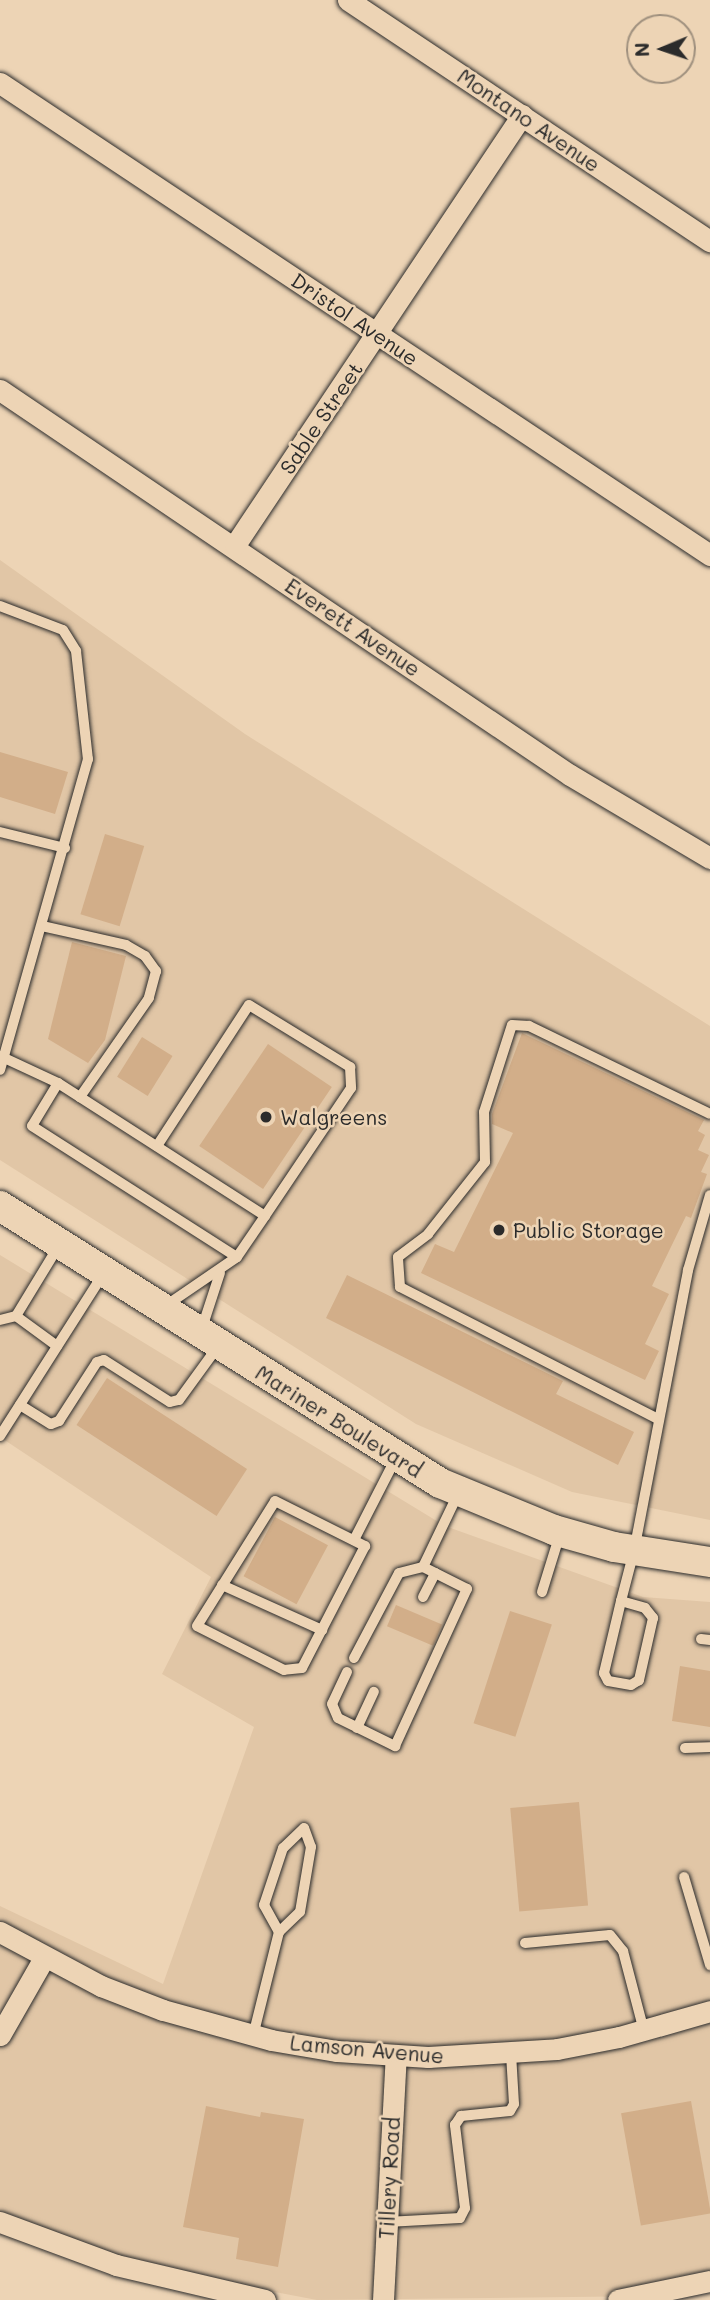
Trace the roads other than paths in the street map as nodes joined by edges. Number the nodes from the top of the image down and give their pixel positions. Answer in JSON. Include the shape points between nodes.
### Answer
{"nodes":[{"id":1,"x":348,"y":0,"type":"edge"},
{"id":2,"x":0,"y":83,"type":"edge"},
{"id":3,"x":522,"y":116,"type":"junction"},
{"id":4,"x":710,"y":241,"type":"edge"},
{"id":5,"x":377,"y":333,"type":"junction"},
{"id":6,"x":0,"y":390,"type":"edge"},
{"id":7,"x":235,"y":545,"type":"junction"},
{"id":8,"x":710,"y":555,"type":"edge"},
{"id":9,"x":0,"y":606,"type":"edge"},
{"id":10,"x":0,"y":832,"type":"edge"},
{"id":11,"x":65,"y":848,"type":"junction"},
{"id":12,"x":710,"y":858,"type":"edge"},
{"id":13,"x":42,"y":926,"type":"junction"},
{"id":14,"x":2,"y":1057,"type":"edge"},
{"id":15,"x":0,"y":1070,"type":"edge"},
{"id":16,"x":58,"y":1083,"type":"junction"},
{"id":17,"x":80,"y":1097,"type":"junction"},
{"id":18,"x":710,"y":1114,"type":"edge"},
{"id":19,"x":157,"y":1146,"type":"junction"},
{"id":20,"x":710,"y":1195,"type":"edge"},
{"id":21,"x":0,"y":1206,"type":"edge"},
{"id":22,"x":265,"y":1216,"type":"junction"},
{"id":23,"x":60,"y":1244,"type":"junction"},
{"id":24,"x":237,"y":1257,"type":"junction"},
{"id":25,"x":105,"y":1272,"type":"junction"},
{"id":26,"x":220,"y":1273,"type":"junction"},
{"id":27,"x":162,"y":1309,"type":"junction"},
{"id":28,"x":16,"y":1316,"type":"junction"},
{"id":29,"x":0,"y":1320,"type":"edge"},
{"id":30,"x":210,"y":1339,"type":"junction"},
{"id":31,"x":57,"y":1346,"type":"junction"},
{"id":32,"x":20,"y":1405,"type":"junction"},
{"id":33,"x":658,"y":1419,"type":"junction"},
{"id":34,"x":0,"y":1436,"type":"edge"},
{"id":35,"x":396,"y":1458,"type":"junction"},
{"id":36,"x":459,"y":1492,"type":"junction"},
{"id":37,"x":560,"y":1532,"type":"junction"},
{"id":38,"x":354,"y":1540,"type":"junction"},
{"id":39,"x":634,"y":1550,"type":"junction"},
{"id":40,"x":710,"y":1562,"type":"edge"},
{"id":41,"x":423,"y":1567,"type":"junction"},
{"id":42,"x":435,"y":1573,"type":"junction"},
{"id":43,"x":222,"y":1585,"type":"junction"},
{"id":44,"x":542,"y":1592,"type":"dead end"},
{"id":45,"x":423,"y":1597,"type":"dead end"},
{"id":46,"x":621,"y":1601,"type":"junction"},
{"id":47,"x":322,"y":1629,"type":"junction"},
{"id":48,"x":354,"y":1657,"type":"dead end"},
{"id":49,"x":347,"y":1672,"type":"dead end"},
{"id":50,"x":374,"y":1692,"type":"dead end"},
{"id":51,"x":357,"y":1728,"type":"junction"},
{"id":52,"x":710,"y":1747,"type":"edge"},
{"id":53,"x":685,"y":1748,"type":"dead end"},
{"id":54,"x":684,"y":1877,"type":"dead end"},
{"id":55,"x":0,"y":1932,"type":"edge"},
{"id":56,"x":279,"y":1932,"type":"junction"},
{"id":57,"x":525,"y":1943,"type":"dead end"},
{"id":58,"x":44,"y":1958,"type":"junction"},
{"id":59,"x":710,"y":1965,"type":"edge"},
{"id":60,"x":710,"y":2011,"type":"edge"},
{"id":61,"x":644,"y":2031,"type":"junction"},
{"id":62,"x":0,"y":2035,"type":"edge"},
{"id":63,"x":253,"y":2036,"type":"junction"},
{"id":64,"x":511,"y":2053,"type":"junction"},
{"id":65,"x":396,"y":2056,"type":"junction"},
{"id":66,"x":0,"y":2222,"type":"edge"},
{"id":67,"x":387,"y":2222,"type":"junction"},
{"id":68,"x":710,"y":2281,"type":"edge"},
{"id":69,"x":265,"y":2300,"type":"edge"},
{"id":70,"x":383,"y":2300,"type":"edge"},
{"id":71,"x":618,"y":2300,"type":"edge"}],
"edges":[{"from":1,"to":3,"type":"street","name":"Montano Avenue"},
{"from":2,"to":5,"type":"street","name":"Dristol Avenue"},
{"from":3,"to":4,"type":"street","name":"Montano Avenue"},
{"from":3,"to":5,"type":"street","name":"Sable Street"},
{"from":5,"to":7,"type":"street","name":"Sable Street"},
{"from":5,"to":8,"type":"street","name":"Dristol Avenue"},
{"from":6,"to":7,"type":"street","name":"Everett Avenue"},
{"from":7,"to":12,"type":"street","name":"Everett Avenue","via":[[570,775]]},
{"from":9,"to":11,"type":"lane","via":[[63,631],[76,651],[88,759]]},
{"from":10,"to":11,"type":"lane"},
{"from":11,"to":13,"type":"lane"},
{"from":13,"to":14,"type":"lane"},
{"from":13,"to":17,"type":"lane","via":[[127,945],[145,956],[156,971],[149,998]]},
{"from":14,"to":15,"type":"lane"},
{"from":14,"to":16,"type":"lane"},
{"from":16,"to":17,"type":"lane"},
{"from":16,"to":24,"type":"lane","via":[[32,1126]]},
{"from":17,"to":19,"type":"lane"},
{"from":18,"to":33,"type":"lane","via":[[528,1026],[512,1025],[484,1112],[485,1162],[428,1234],[398,1257],[400,1287]]},
{"from":19,"to":22,"type":"lane"},
{"from":19,"to":22,"type":"lane","via":[[248,1005],[350,1067],[351,1088]]},
{"from":20,"to":33,"type":"lane","via":[[688,1270]]},
{"from":21,"to":23,"type":"main road","name":"Mariner Boulevard"},
{"from":22,"to":24,"type":"lane"},
{"from":23,"to":25,"type":"main road","name":"Mariner Boulevard"},
{"from":23,"to":28,"type":"lane"},
{"from":24,"to":26,"type":"lane"},
{"from":25,"to":27,"type":"main road","name":"Mariner Boulevard"},
{"from":25,"to":31,"type":"lane"},
{"from":26,"to":27,"type":"lane"},
{"from":26,"to":30,"type":"lane"},
{"from":27,"to":30,"type":"main road","name":"Mariner Boulevard"},
{"from":28,"to":29,"type":"lane"},
{"from":28,"to":31,"type":"lane"},
{"from":30,"to":32,"type":"lane","via":[[179,1400],[170,1402],[104,1360],[97,1362],[59,1421],[51,1424]]},
{"from":30,"to":35,"type":"main road","name":"Mariner Boulevard"},
{"from":31,"to":32,"type":"lane"},
{"from":32,"to":34,"type":"lane"},
{"from":33,"to":39,"type":"lane"},
{"from":35,"to":36,"type":"main road","name":"Mariner Boulevard"},
{"from":35,"to":38,"type":"lane"},
{"from":36,"to":37,"type":"main road","name":"Mariner Boulevard"},
{"from":36,"to":41,"type":"lane"},
{"from":37,"to":39,"type":"main road","name":"Mariner Boulevard"},
{"from":37,"to":44,"type":"lane"},
{"from":38,"to":43,"type":"lane","via":[[275,1501]]},
{"from":38,"to":47,"type":"lane","via":[[365,1546]]},
{"from":39,"to":40,"type":"main road","name":"Mariner Boulevard"},
{"from":39,"to":46,"type":"lane"},
{"from":41,"to":42,"type":"lane"},
{"from":41,"to":48,"type":"lane","via":[[399,1573]]},
{"from":42,"to":45,"type":"lane"},
{"from":42,"to":51,"type":"lane","via":[[467,1589],[395,1746]]},
{"from":43,"to":47,"type":"lane"},
{"from":43,"to":47,"type":"lane","via":[[197,1626],[285,1670],[302,1668]]},
{"from":46,"to":46,"type":"lane","via":[[604,1673],[608,1681],[631,1685],[639,1680],[653,1619],[645,1608]]},
{"from":49,"to":51,"type":"lane","via":[[335,1693],[333,1711]]},
{"from":50,"to":51,"type":"lane"},
{"from":52,"to":53,"type":"lane"},
{"from":54,"to":59,"type":"lane"},
{"from":55,"to":58,"type":"street","name":"Lamson Avenue"},
{"from":56,"to":56,"type":"lane","via":[[300,1912],[311,1847],[304,1828],[283,1848],[264,1905]]},
{"from":56,"to":63,"type":"lane"},
{"from":57,"to":61,"type":"lane","via":[[610,1935],[623,1951]]},
{"from":58,"to":62,"type":"street"},
{"from":58,"to":63,"type":"street","name":"Lamson Avenue","via":[[163,2010]]},
{"from":60,"to":61,"type":"street","name":"Lamson Avenue"},
{"from":61,"to":64,"type":"street","name":"Lamson Avenue"},
{"from":63,"to":65,"type":"street","name":"Lamson Avenue"},
{"from":64,"to":65,"type":"street","name":"Lamson Avenue"},
{"from":64,"to":67,"type":"lane","via":[[514,2104],[510,2111],[461,2116],[455,2125],[465,2208],[460,2218]]},
{"from":65,"to":67,"type":"street","name":"Tillery Road"},
{"from":66,"to":69,"type":"street","via":[[116,2265]]},
{"from":67,"to":70,"type":"street","name":"Tillery Road"},
{"from":68,"to":71,"type":"street"}]}
